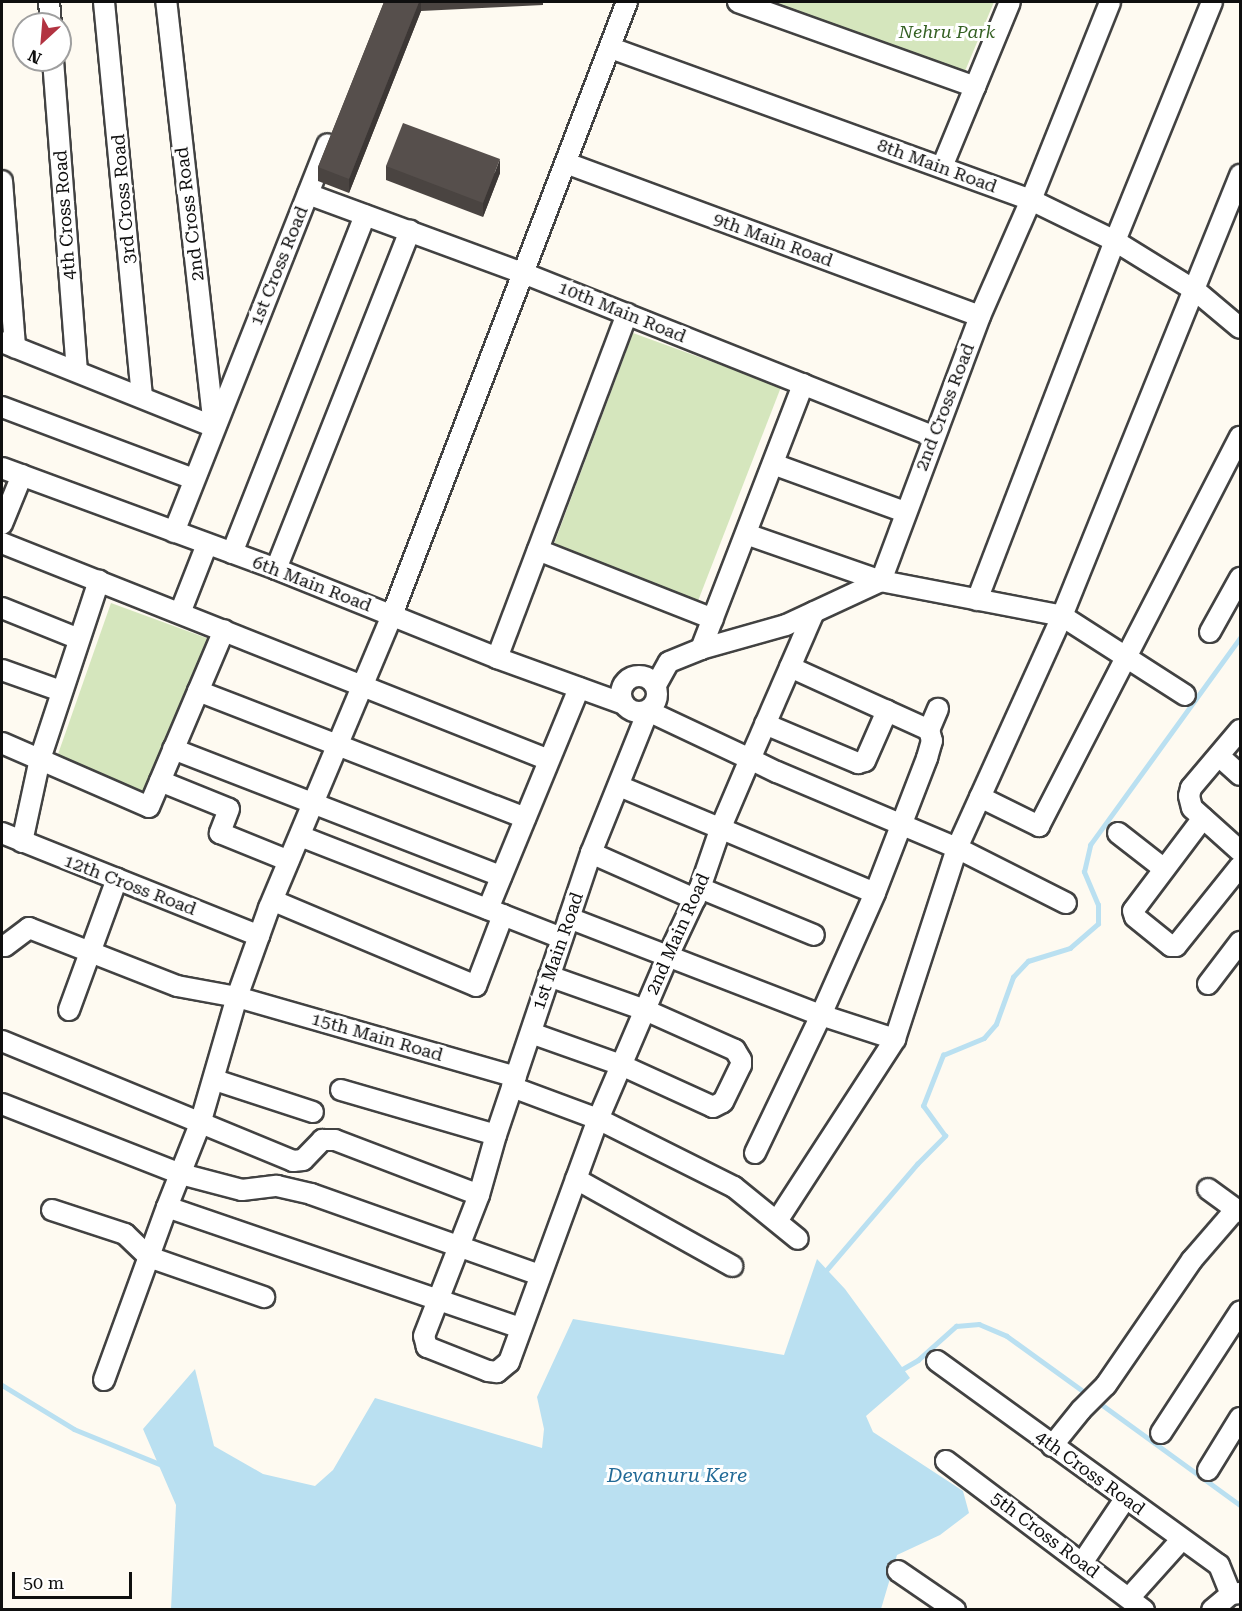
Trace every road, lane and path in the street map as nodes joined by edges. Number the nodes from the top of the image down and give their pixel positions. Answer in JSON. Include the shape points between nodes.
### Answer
{"nodes":[{"id":1,"x":104,"y":2,"type":"edge"},
{"id":2,"x":166,"y":2,"type":"edge"},
{"id":3,"x":627,"y":2,"type":"edge"},
{"id":4,"x":738,"y":2,"type":"edge"},
{"id":5,"x":1010,"y":2,"type":"edge"},
{"id":6,"x":1110,"y":2,"type":"edge"},
{"id":7,"x":1212,"y":2,"type":"edge"},
{"id":8,"x":611,"y":48,"type":"junction"},
{"id":9,"x":54,"y":72,"type":"edge"},
{"id":10,"x":975,"y":87,"type":"junction"},
{"id":11,"x":334,"y":130,"type":"edge"},
{"id":12,"x":566,"y":164,"type":"junction"},
{"id":13,"x":942,"y":167,"type":"junction"},
{"id":14,"x":1240,"y":175,"type":"edge"},
{"id":15,"x":2,"y":181,"type":"edge"},
{"id":16,"x":308,"y":194,"type":"junction"},
{"id":17,"x":1031,"y":200,"type":"junction"},
{"id":18,"x":365,"y":215,"type":"junction"},
{"id":19,"x":410,"y":231,"type":"junction"},
{"id":20,"x":1115,"y":241,"type":"junction"},
{"id":21,"x":524,"y":273,"type":"junction"},
{"id":22,"x":1196,"y":291,"type":"junction"},
{"id":23,"x":627,"y":314,"type":"junction"},
{"id":24,"x":980,"y":316,"type":"junction"},
{"id":25,"x":1240,"y":328,"type":"edge"},
{"id":26,"x":8,"y":344,"type":"edge"},
{"id":27,"x":77,"y":371,"type":"junction"},
{"id":28,"x":803,"y":384,"type":"junction"},
{"id":29,"x":142,"y":397,"type":"junction"},
{"id":30,"x":2,"y":406,"type":"edge"},
{"id":31,"x":214,"y":427,"type":"junction"},
{"id":32,"x":933,"y":436,"type":"junction"},
{"id":33,"x":1240,"y":437,"type":"edge"},
{"id":34,"x":772,"y":464,"type":"junction"},
{"id":35,"x":2,"y":468,"type":"edge"},
{"id":36,"x":22,"y":475,"type":"junction"},
{"id":37,"x":194,"y":479,"type":"junction"},
{"id":38,"x":905,"y":512,"type":"junction"},
{"id":39,"x":2,"y":524,"type":"edge"},
{"id":40,"x":174,"y":532,"type":"junction"},
{"id":41,"x":746,"y":534,"type":"junction"},
{"id":42,"x":2,"y":543,"type":"edge"},
{"id":43,"x":207,"y":544,"type":"junction"},
{"id":44,"x":538,"y":550,"type":"junction"},
{"id":45,"x":232,"y":553,"type":"junction"},
{"id":46,"x":276,"y":569,"type":"junction"},
{"id":47,"x":1240,"y":578,"type":"edge"},
{"id":48,"x":99,"y":581,"type":"junction"},
{"id":49,"x":881,"y":581,"type":"junction"},
{"id":50,"x":977,"y":600,"type":"junction"},
{"id":51,"x":2,"y":608,"type":"edge"},
{"id":52,"x":814,"y":612,"type":"junction"},
{"id":53,"x":180,"y":613,"type":"junction"},
{"id":54,"x":393,"y":615,"type":"junction"},
{"id":55,"x":1062,"y":616,"type":"junction"},
{"id":56,"x":713,"y":619,"type":"junction"},
{"id":57,"x":224,"y":630,"type":"junction"},
{"id":58,"x":1210,"y":632,"type":"dead end"},
{"id":59,"x":79,"y":639,"type":"junction"},
{"id":60,"x":701,"y":649,"type":"junction"},
{"id":61,"x":497,"y":658,"type":"junction"},
{"id":62,"x":1126,"y":658,"type":"junction"},
{"id":63,"x":790,"y":667,"type":"junction"},
{"id":64,"x":2,"y":670,"type":"edge"},
{"id":65,"x":656,"y":685,"type":"junction"},
{"id":66,"x":360,"y":687,"type":"junction"},
{"id":67,"x":579,"y":688,"type":"junction"},
{"id":68,"x":61,"y":691,"type":"junction"},
{"id":69,"x":198,"y":692,"type":"junction"},
{"id":70,"x":1185,"y":695,"type":"dead end"},
{"id":71,"x":621,"y":703,"type":"junction"},
{"id":72,"x":938,"y":709,"type":"dead end"},
{"id":73,"x":648,"y":711,"type":"junction"},
{"id":74,"x":887,"y":711,"type":"junction"},
{"id":75,"x":765,"y":724,"type":"junction"},
{"id":76,"x":929,"y":730,"type":"junction"},
{"id":77,"x":1240,"y":730,"type":"edge"},
{"id":78,"x":2,"y":742,"type":"edge"},
{"id":79,"x":337,"y":745,"type":"junction"},
{"id":80,"x":173,"y":749,"type":"junction"},
{"id":81,"x":1219,"y":756,"type":"junction"},
{"id":82,"x":40,"y":759,"type":"junction"},
{"id":83,"x":750,"y":759,"type":"junction"},
{"id":84,"x":549,"y":760,"type":"junction"},
{"id":85,"x":1240,"y":775,"type":"edge"},
{"id":86,"x":160,"y":781,"type":"junction"},
{"id":87,"x":619,"y":786,"type":"junction"},
{"id":88,"x":980,"y":797,"type":"junction"},
{"id":89,"x":313,"y":803,"type":"junction"},
{"id":90,"x":525,"y":818,"type":"junction"},
{"id":91,"x":1203,"y":818,"type":"junction"},
{"id":92,"x":902,"y":824,"type":"junction"},
{"id":93,"x":721,"y":827,"type":"junction"},
{"id":94,"x":1119,"y":833,"type":"dead end"},
{"id":95,"x":2,"y":834,"type":"edge"},
{"id":96,"x":300,"y":836,"type":"junction"},
{"id":97,"x":22,"y":842,"type":"junction"},
{"id":98,"x":957,"y":848,"type":"junction"},
{"id":99,"x":1240,"y":851,"type":"edge"},
{"id":100,"x":591,"y":853,"type":"junction"},
{"id":101,"x":289,"y":861,"type":"junction"},
{"id":102,"x":1240,"y":866,"type":"edge"},
{"id":103,"x":1164,"y":869,"type":"junction"},
{"id":104,"x":501,"y":876,"type":"junction"},
{"id":105,"x":117,"y":879,"type":"junction"},
{"id":106,"x":875,"y":893,"type":"junction"},
{"id":107,"x":697,"y":894,"type":"junction"},
{"id":108,"x":273,"y":901,"type":"junction"},
{"id":109,"x":1066,"y":903,"type":"dead end"},
{"id":110,"x":496,"y":912,"type":"junction"},
{"id":111,"x":569,"y":918,"type":"junction"},
{"id":112,"x":814,"y":935,"type":"dead end"},
{"id":113,"x":259,"y":936,"type":"junction"},
{"id":114,"x":562,"y":938,"type":"junction"},
{"id":115,"x":1240,"y":942,"type":"edge"},
{"id":116,"x":2,"y":945,"type":"edge"},
{"id":117,"x":90,"y":952,"type":"junction"},
{"id":118,"x":668,"y":956,"type":"junction"},
{"id":119,"x":549,"y":976,"type":"junction"},
{"id":120,"x":1208,"y":984,"type":"dead end"},
{"id":121,"x":237,"y":996,"type":"junction"},
{"id":122,"x":69,"y":1010,"type":"dead end"},
{"id":123,"x":645,"y":1010,"type":"junction"},
{"id":124,"x":821,"y":1015,"type":"junction"},
{"id":125,"x":531,"y":1033,"type":"junction"},
{"id":126,"x":895,"y":1040,"type":"junction"},
{"id":127,"x":2,"y":1041,"type":"edge"},
{"id":128,"x":621,"y":1065,"type":"junction"},
{"id":129,"x":215,"y":1080,"type":"junction"},
{"id":130,"x":514,"y":1082,"type":"junction"},
{"id":131,"x":341,"y":1090,"type":"dead end"},
{"id":132,"x":2,"y":1104,"type":"edge"},
{"id":133,"x":313,"y":1112,"type":"dead end"},
{"id":134,"x":598,"y":1119,"type":"junction"},
{"id":135,"x":200,"y":1125,"type":"junction"},
{"id":136,"x":496,"y":1135,"type":"junction"},
{"id":137,"x":755,"y":1153,"type":"dead end"},
{"id":138,"x":181,"y":1174,"type":"junction"},
{"id":139,"x":576,"y":1179,"type":"junction"},
{"id":140,"x":1208,"y":1189,"type":"dead end"},
{"id":141,"x":479,"y":1195,"type":"junction"},
{"id":142,"x":167,"y":1207,"type":"junction"},
{"id":143,"x":52,"y":1210,"type":"dead end"},
{"id":144,"x":1238,"y":1210,"type":"edge"},
{"id":145,"x":777,"y":1221,"type":"junction"},
{"id":146,"x":798,"y":1239,"type":"dead end"},
{"id":147,"x":460,"y":1246,"type":"junction"},
{"id":148,"x":149,"y":1257,"type":"junction"},
{"id":149,"x":543,"y":1266,"type":"junction"},
{"id":150,"x":732,"y":1266,"type":"dead end"},
{"id":151,"x":264,"y":1297,"type":"dead end"},
{"id":152,"x":438,"y":1302,"type":"junction"},
{"id":153,"x":1240,"y":1312,"type":"edge"},
{"id":154,"x":521,"y":1328,"type":"junction"},
{"id":155,"x":937,"y":1361,"type":"dead end"},
{"id":156,"x":104,"y":1380,"type":"dead end"},
{"id":157,"x":1240,"y":1418,"type":"edge"},
{"id":158,"x":1161,"y":1433,"type":"dead end"},
{"id":159,"x":1052,"y":1446,"type":"junction"},
{"id":160,"x":946,"y":1461,"type":"dead end"},
{"id":161,"x":1208,"y":1470,"type":"dead end"},
{"id":162,"x":1125,"y":1499,"type":"junction"},
{"id":163,"x":1182,"y":1539,"type":"junction"},
{"id":164,"x":1082,"y":1563,"type":"junction"},
{"id":165,"x":898,"y":1571,"type":"dead end"},
{"id":166,"x":1236,"y":1593,"type":"edge"},
{"id":167,"x":1136,"y":1604,"type":"edge"},
{"id":168,"x":955,"y":1610,"type":"edge"},
{"id":169,"x":1212,"y":1610,"type":"edge"}],
"edges":[{"from":1,"to":29,"type":"street","name":"3rd Cross Road"},
{"from":2,"to":31,"type":"street","name":"2nd Cross Road"},
{"from":3,"to":8,"type":"street"},
{"from":4,"to":10,"type":"street"},
{"from":5,"to":10,"type":"street"},
{"from":6,"to":17,"type":"street","name":"2nd Cross Road"},
{"from":7,"to":20,"type":"street"},
{"from":8,"to":12,"type":"street"},
{"from":8,"to":13,"type":"street","name":"8th Main Road"},
{"from":9,"to":27,"type":"street","name":"4th Cross Road"},
{"from":10,"to":13,"type":"street"},
{"from":11,"to":16,"type":"street","name":"1st Cross Road"},
{"from":12,"to":21,"type":"street"},
{"from":12,"to":24,"type":"street","name":"9th Main Road"},
{"from":13,"to":17,"type":"street","name":"8th Main Road"},
{"from":14,"to":22,"type":"street"},
{"from":15,"to":26,"type":"street"},
{"from":16,"to":18,"type":"street","name":"10th Main Road"},
{"from":16,"to":31,"type":"street","name":"1st Cross Road"},
{"from":17,"to":20,"type":"street","name":"8th Main Road"},
{"from":17,"to":24,"type":"street","name":"2nd Cross Road"},
{"from":18,"to":19,"type":"street","name":"10th Main Road"},
{"from":18,"to":45,"type":"street"},
{"from":19,"to":21,"type":"street","name":"10th Main Road"},
{"from":19,"to":46,"type":"street"},
{"from":20,"to":22,"type":"street","name":"8th Main Road"},
{"from":20,"to":50,"type":"street"},
{"from":21,"to":23,"type":"street","name":"10th Main Road"},
{"from":21,"to":54,"type":"street"},
{"from":22,"to":25,"type":"street","name":"8th Main Road"},
{"from":22,"to":55,"type":"street"},
{"from":23,"to":28,"type":"street","name":"10th Main Road"},
{"from":23,"to":44,"type":"street"},
{"from":24,"to":32,"type":"street","name":"2nd Cross Road"},
{"from":26,"to":27,"type":"street"},
{"from":27,"to":29,"type":"street"},
{"from":28,"to":32,"type":"street","name":"10th Main Road"},
{"from":28,"to":34,"type":"street"},
{"from":29,"to":31,"type":"street"},
{"from":30,"to":37,"type":"street"},
{"from":31,"to":37,"type":"street","name":"1st Cross Road"},
{"from":32,"to":38,"type":"street","name":"2nd Cross Road"},
{"from":33,"to":62,"type":"street"},
{"from":34,"to":38,"type":"street"},
{"from":34,"to":41,"type":"street"},
{"from":35,"to":36,"type":"street","name":"6th Main Road"},
{"from":36,"to":39,"type":"street"},
{"from":36,"to":40,"type":"street","name":"6th Main Road"},
{"from":37,"to":40,"type":"street","name":"1st Cross Road"},
{"from":38,"to":49,"type":"street","name":"2nd Cross Road"},
{"from":40,"to":43,"type":"street","name":"6th Main Road"},
{"from":41,"to":49,"type":"street"},
{"from":41,"to":56,"type":"street"},
{"from":42,"to":48,"type":"street"},
{"from":43,"to":45,"type":"street","name":"6th Main Road"},
{"from":43,"to":53,"type":"street"},
{"from":44,"to":56,"type":"street"},
{"from":44,"to":61,"type":"street"},
{"from":45,"to":46,"type":"street","name":"6th Main Road"},
{"from":46,"to":54,"type":"street","name":"6th Main Road"},
{"from":47,"to":58,"type":"street"},
{"from":48,"to":53,"type":"street"},
{"from":48,"to":59,"type":"street"},
{"from":49,"to":50,"type":"street"},
{"from":49,"to":52,"type":"street"},
{"from":50,"to":55,"type":"street"},
{"from":51,"to":59,"type":"street"},
{"from":52,"to":60,"type":"street","via":[[786,625]]},
{"from":52,"to":63,"type":"street","name":"2nd Main Road"},
{"from":53,"to":57,"type":"street"},
{"from":54,"to":61,"type":"street","name":"6th Main Road"},
{"from":54,"to":66,"type":"street"},
{"from":55,"to":62,"type":"street"},
{"from":55,"to":88,"type":"street"},
{"from":56,"to":60,"type":"street"},
{"from":57,"to":66,"type":"street"},
{"from":57,"to":69,"type":"street"},
{"from":59,"to":68,"type":"street"},
{"from":60,"to":65,"type":"street","via":[[669,662]]},
{"from":61,"to":67,"type":"street","name":"6th Main Road"},
{"from":62,"to":70,"type":"street"},
{"from":62,"to":88,"type":"street","via":[[1038,826]]},
{"from":63,"to":74,"type":"street"},
{"from":63,"to":75,"type":"street","name":"2nd Main Road"},
{"from":64,"to":68,"type":"street"},
{"from":65,"to":71,"type":"street","via":[[644,676],[630,677],[620,688]]},
{"from":65,"to":73,"type":"street","via":[[657,699]]},
{"from":66,"to":79,"type":"street"},
{"from":66,"to":84,"type":"street"},
{"from":67,"to":71,"type":"street","name":"6th Main Road"},
{"from":67,"to":84,"type":"street"},
{"from":68,"to":82,"type":"street"},
{"from":69,"to":79,"type":"street"},
{"from":69,"to":80,"type":"street"},
{"from":71,"to":73,"type":"street","via":[[634,712]]},
{"from":72,"to":76,"type":"street"},
{"from":73,"to":83,"type":"street"},
{"from":73,"to":87,"type":"street","name":"1st Main Road"},
{"from":74,"to":75,"type":"street","via":[[865,761],[858,763]]},
{"from":74,"to":76,"type":"street"},
{"from":75,"to":83,"type":"street","name":"2nd Main Road"},
{"from":76,"to":92,"type":"street","via":[[930,750]]},
{"from":77,"to":81,"type":"street"},
{"from":78,"to":82,"type":"street"},
{"from":79,"to":89,"type":"street"},
{"from":79,"to":90,"type":"street"},
{"from":80,"to":86,"type":"street"},
{"from":80,"to":89,"type":"street"},
{"from":81,"to":85,"type":"street"},
{"from":81,"to":91,"type":"street","via":[[1191,788],[1192,808]]},
{"from":82,"to":86,"type":"street","via":[[148,807]]},
{"from":82,"to":97,"type":"street"},
{"from":83,"to":92,"type":"street"},
{"from":83,"to":93,"type":"street","name":"2nd Main Road"},
{"from":84,"to":90,"type":"street"},
{"from":86,"to":101,"type":"street","via":[[228,809],[220,833]]},
{"from":87,"to":93,"type":"street"},
{"from":87,"to":100,"type":"street","name":"1st Main Road"},
{"from":88,"to":98,"type":"street"},
{"from":89,"to":96,"type":"street"},
{"from":89,"to":104,"type":"street"},
{"from":90,"to":104,"type":"street"},
{"from":91,"to":99,"type":"street"},
{"from":91,"to":103,"type":"street"},
{"from":92,"to":98,"type":"street"},
{"from":92,"to":106,"type":"street"},
{"from":93,"to":106,"type":"street"},
{"from":93,"to":107,"type":"street","name":"2nd Main Road"},
{"from":94,"to":103,"type":"street"},
{"from":95,"to":97,"type":"street","name":"12th Cross Road"},
{"from":96,"to":101,"type":"street"},
{"from":96,"to":110,"type":"street"},
{"from":97,"to":105,"type":"street","name":"12th Cross Road"},
{"from":98,"to":109,"type":"street"},
{"from":98,"to":126,"type":"street"},
{"from":100,"to":107,"type":"street"},
{"from":100,"to":111,"type":"street","name":"1st Main Road"},
{"from":101,"to":108,"type":"street"},
{"from":102,"to":103,"type":"street","via":[[1176,946],[1135,917],[1133,910]]},
{"from":104,"to":110,"type":"street"},
{"from":105,"to":113,"type":"street","name":"12th Cross Road"},
{"from":105,"to":117,"type":"street"},
{"from":106,"to":124,"type":"street"},
{"from":107,"to":112,"type":"street"},
{"from":107,"to":118,"type":"street","name":"2nd Main Road"},
{"from":108,"to":110,"type":"street","via":[[476,986]]},
{"from":108,"to":113,"type":"street"},
{"from":110,"to":114,"type":"street"},
{"from":111,"to":114,"type":"street","name":"1st Main Road"},
{"from":111,"to":118,"type":"street"},
{"from":113,"to":121,"type":"street"},
{"from":114,"to":119,"type":"street","name":"1st Main Road"},
{"from":115,"to":120,"type":"street"},
{"from":116,"to":117,"type":"street","name":"15th Main Road","via":[[29,928]]},
{"from":117,"to":121,"type":"street","name":"15th Main Road","via":[[177,986]]},
{"from":117,"to":122,"type":"street"},
{"from":118,"to":123,"type":"street","name":"2nd Main Road"},
{"from":118,"to":124,"type":"street"},
{"from":119,"to":123,"type":"street"},
{"from":119,"to":125,"type":"street","name":"1st Main Road"},
{"from":121,"to":129,"type":"street"},
{"from":121,"to":130,"type":"street","name":"15th Main Road"},
{"from":123,"to":128,"type":"street","name":"2nd Main Road"},
{"from":123,"to":128,"type":"street","via":[[735,1050],[741,1065],[717,1107]]},
{"from":124,"to":126,"type":"street"},
{"from":124,"to":137,"type":"street"},
{"from":125,"to":128,"type":"street"},
{"from":125,"to":130,"type":"street","name":"1st Main Road"},
{"from":126,"to":145,"type":"street"},
{"from":127,"to":135,"type":"street"},
{"from":128,"to":134,"type":"street","name":"2nd Main Road"},
{"from":129,"to":133,"type":"street"},
{"from":129,"to":135,"type":"street"},
{"from":130,"to":134,"type":"street","name":"15th Main Road"},
{"from":130,"to":136,"type":"street","name":"1st Main Road"},
{"from":131,"to":136,"type":"street"},
{"from":132,"to":138,"type":"street"},
{"from":134,"to":139,"type":"street","name":"2nd Main Road"},
{"from":134,"to":145,"type":"street","name":"15th Main Road","via":[[734,1187]]},
{"from":135,"to":138,"type":"street"},
{"from":135,"to":141,"type":"street","via":[[293,1161],[303,1160],[322,1140],[335,1140]]},
{"from":136,"to":141,"type":"street","name":"1st Main Road"},
{"from":138,"to":142,"type":"street"},
{"from":138,"to":147,"type":"street","via":[[242,1190],[277,1186],[294,1189]]},
{"from":139,"to":149,"type":"street","name":"2nd Main Road"},
{"from":139,"to":150,"type":"street"},
{"from":140,"to":144,"type":"street"},
{"from":141,"to":147,"type":"street","name":"1st Main Road"},
{"from":142,"to":148,"type":"street"},
{"from":142,"to":152,"type":"street"},
{"from":143,"to":148,"type":"street","via":[[126,1234]]},
{"from":144,"to":159,"type":"street","via":[[1192,1260],[1106,1385]]},
{"from":145,"to":146,"type":"street","name":"15th Main Road"},
{"from":147,"to":149,"type":"street"},
{"from":147,"to":152,"type":"street","name":"1st Main Road"},
{"from":148,"to":151,"type":"street"},
{"from":148,"to":156,"type":"street"},
{"from":149,"to":154,"type":"street","name":"2nd Main Road"},
{"from":152,"to":154,"type":"street"},
{"from":152,"to":154,"type":"street","name":"2nd Main Road","via":[[424,1336],[427,1347],[488,1371],[497,1372],[509,1362]]},
{"from":153,"to":158,"type":"street"},
{"from":155,"to":159,"type":"street","name":"4th Cross Road"},
{"from":157,"to":161,"type":"street"},
{"from":159,"to":162,"type":"street","name":"4th Cross Road"},
{"from":160,"to":164,"type":"street","name":"5th Cross Road"},
{"from":162,"to":163,"type":"street","name":"4th Cross Road"},
{"from":162,"to":164,"type":"street"},
{"from":163,"to":166,"type":"street","name":"4th Cross Road","via":[[1219,1565]]},
{"from":163,"to":167,"type":"street"},
{"from":164,"to":167,"type":"street","name":"5th Cross Road"},
{"from":165,"to":168,"type":"street"},
{"from":166,"to":169,"type":"street"}]}
